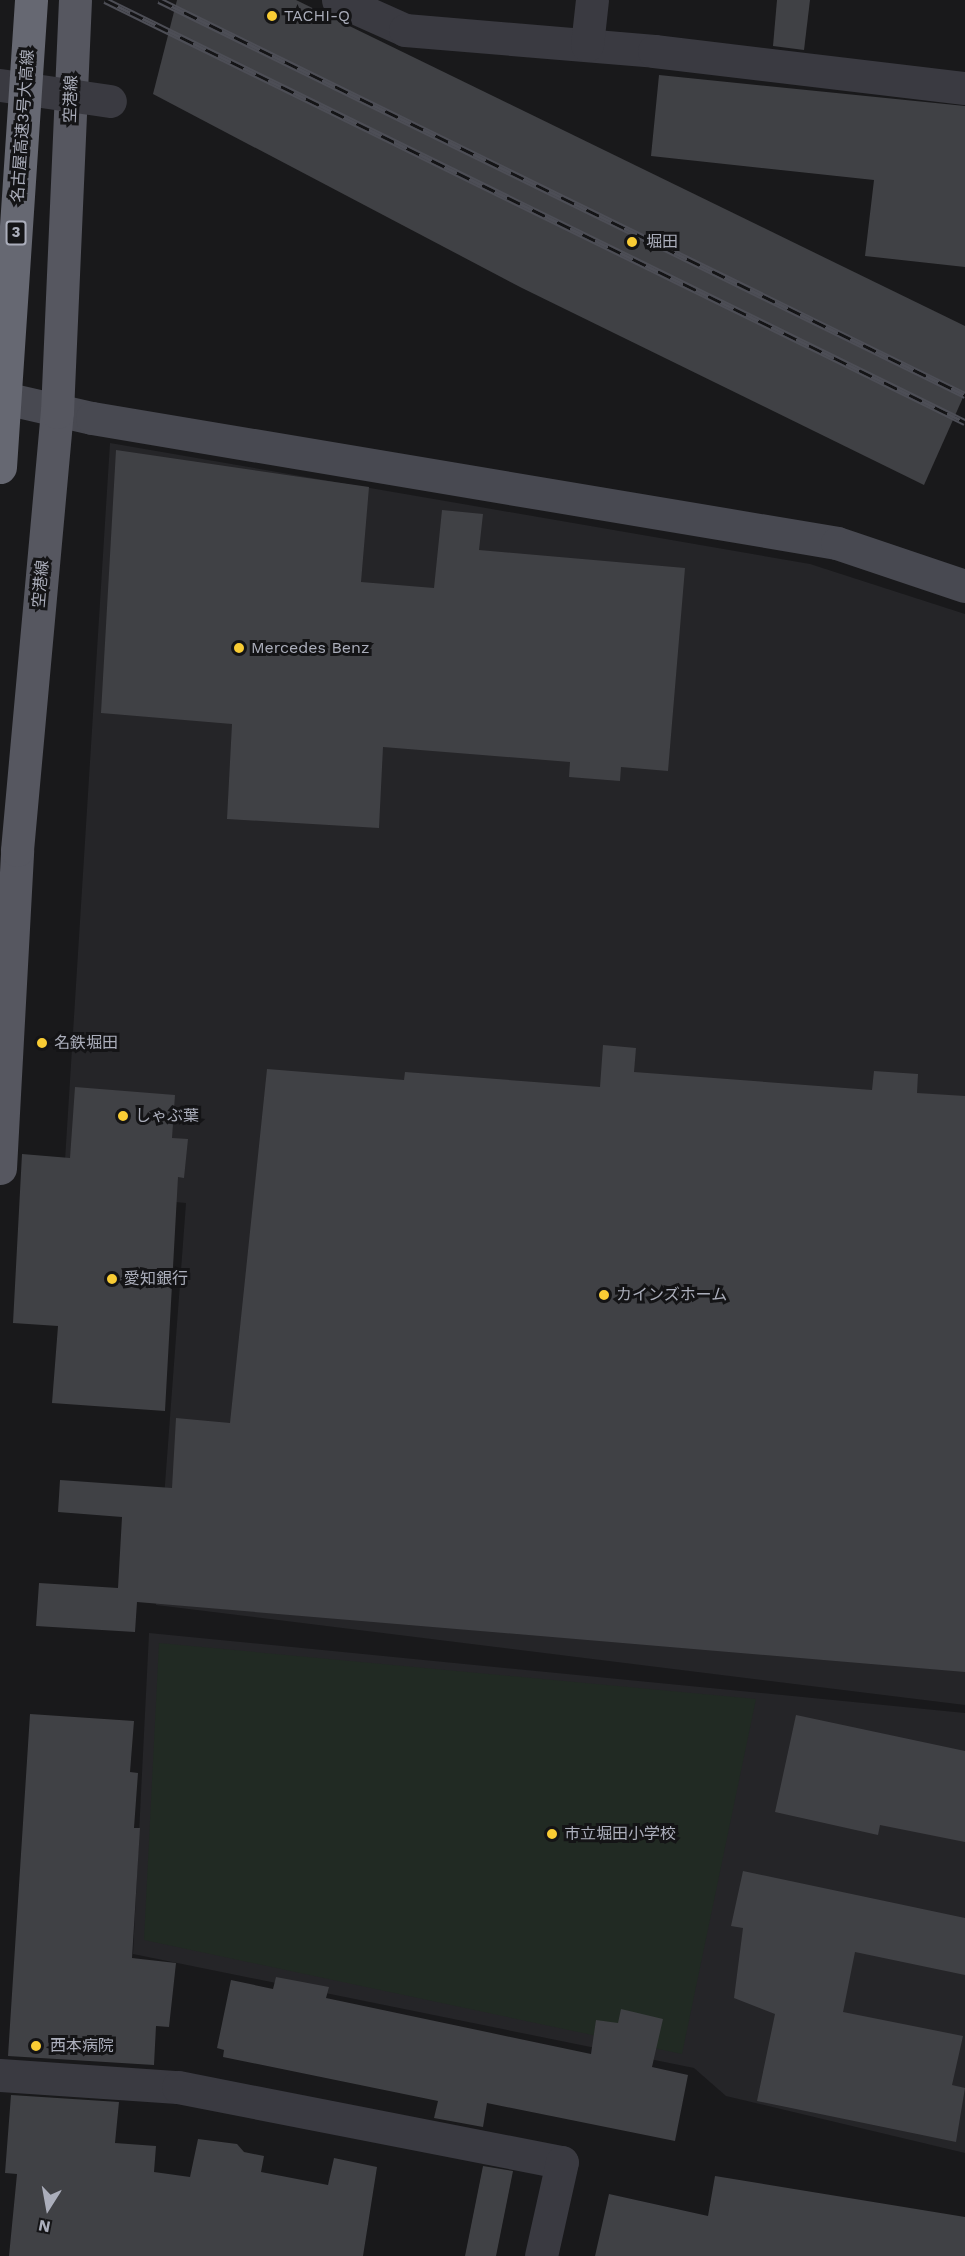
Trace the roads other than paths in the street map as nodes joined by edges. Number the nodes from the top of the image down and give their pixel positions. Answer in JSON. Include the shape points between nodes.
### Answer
{"nodes":[{"id":1,"x":31,"y":0,"type":"edge"},
{"id":2,"x":75,"y":0,"type":"edge"},
{"id":3,"x":592,"y":0,"type":"edge"},
{"id":4,"x":342,"y":1,"type":"edge"},
{"id":5,"x":588,"y":45,"type":"junction"},
{"id":6,"x":0,"y":85,"type":"edge"},
{"id":7,"x":965,"y":88,"type":"edge"},
{"id":8,"x":110,"y":101,"type":"dead end"},
{"id":9,"x":0,"y":397,"type":"edge"},
{"id":10,"x":57,"y":412,"type":"junction"},
{"id":11,"x":0,"y":467,"type":"edge"},
{"id":12,"x":965,"y":586,"type":"edge"},
{"id":13,"x":0,"y":1168,"type":"edge"},
{"id":14,"x":0,"y":2075,"type":"edge"},
{"id":15,"x":541,"y":2256,"type":"edge"}],
"edges":[{"from":1,"to":11,"type":"highway","name":"名古屋高速3号大高線","number":"3","bridge":true},
{"from":2,"to":10,"type":"main road","name":"空港線"},
{"from":3,"to":5,"type":"street"},
{"from":4,"to":5,"type":"street","via":[[405,30]]},
{"from":5,"to":7,"type":"street"},
{"from":6,"to":8,"type":"street","bridge":true},
{"from":9,"to":10,"type":"street"},
{"from":10,"to":12,"type":"street","via":[[837,543]]},
{"from":10,"to":13,"type":"main road","name":"空港線","via":[[17,850]]},
{"from":14,"to":15,"type":"street","via":[[178,2086],[562,2162]]}]}
